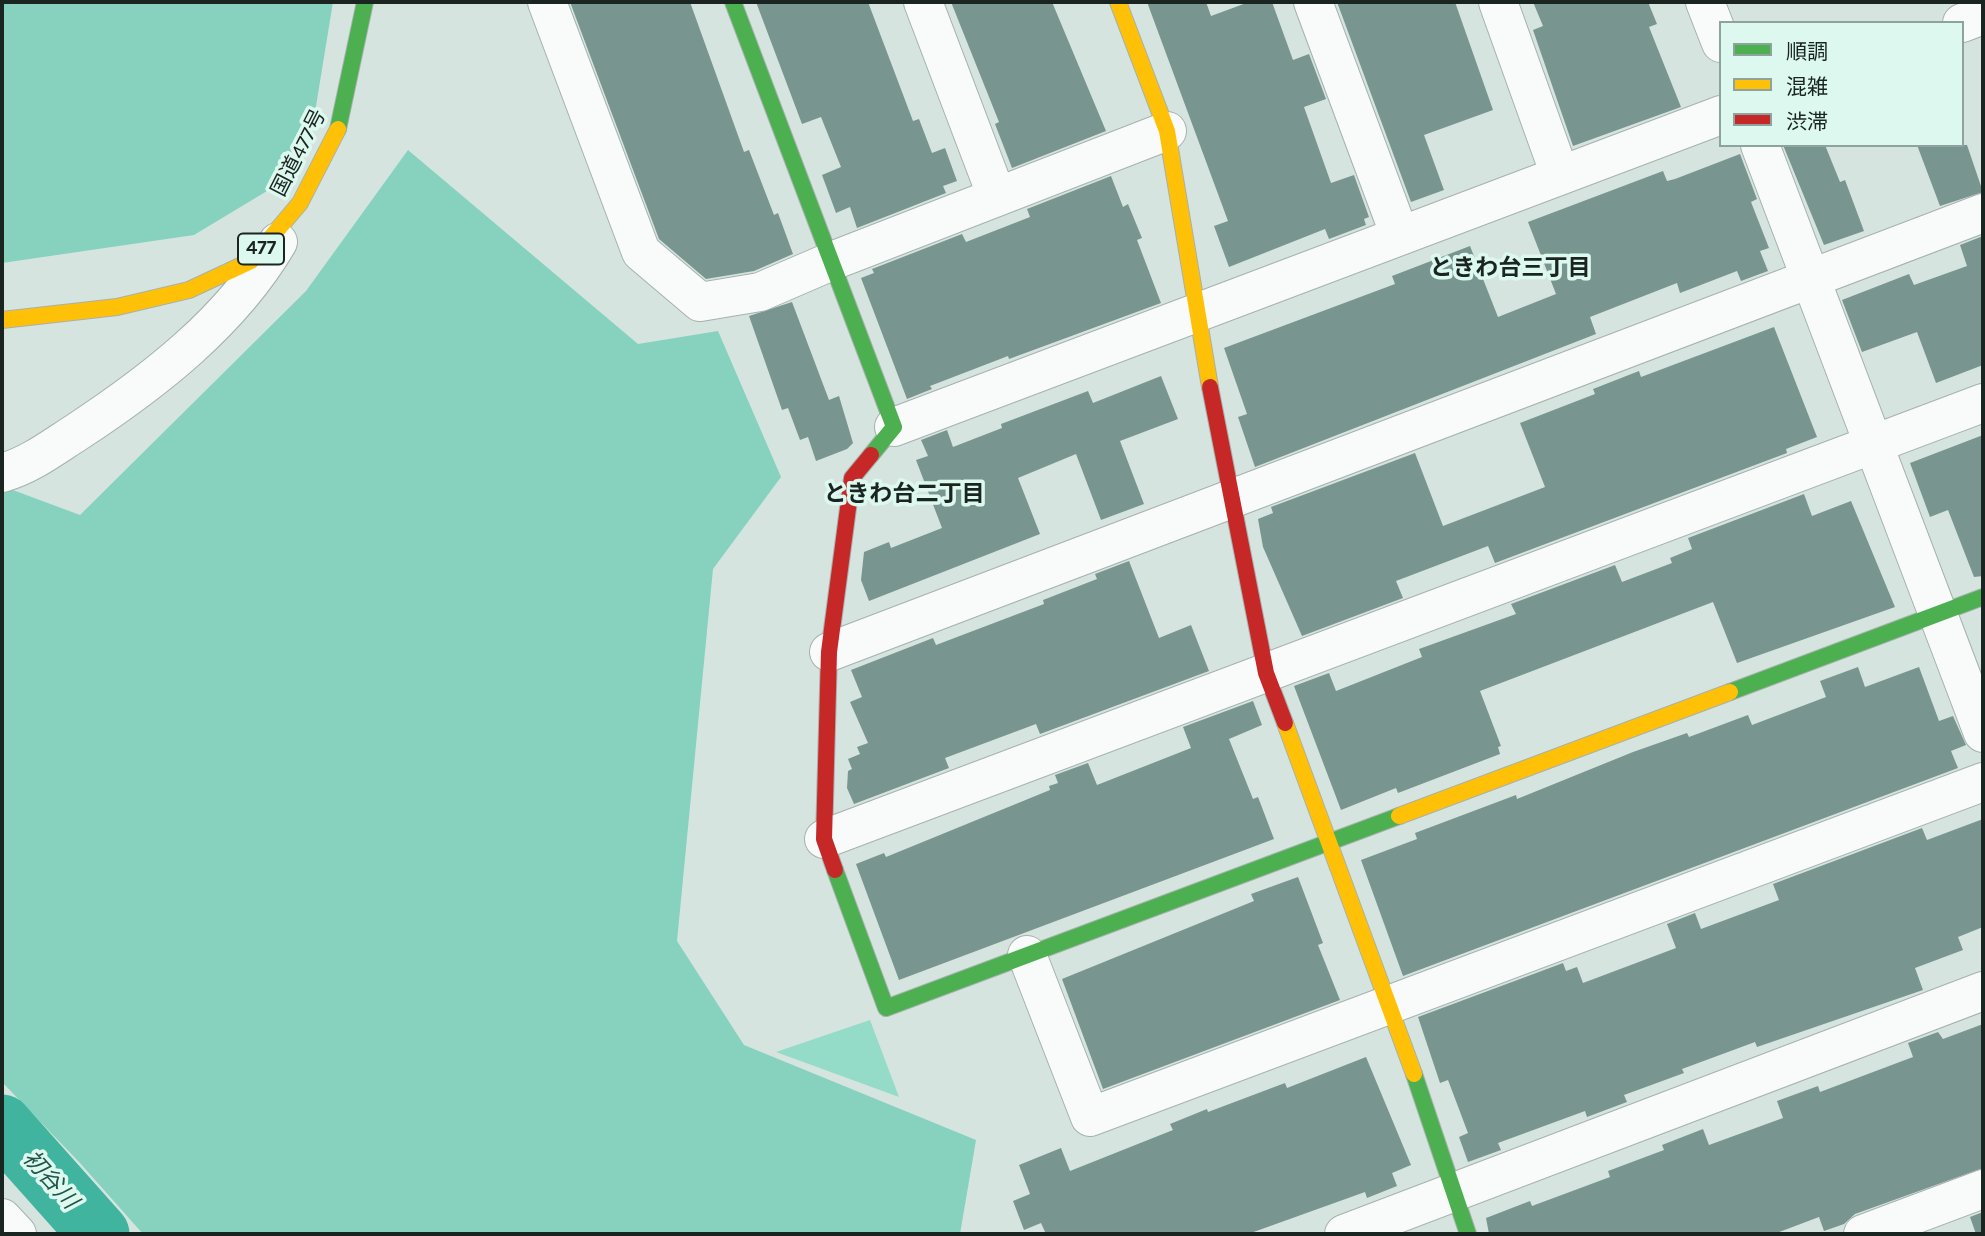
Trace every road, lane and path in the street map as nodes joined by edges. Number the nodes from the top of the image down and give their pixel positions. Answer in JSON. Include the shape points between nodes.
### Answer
{"nodes":[{"id":1,"x":365,"y":2,"type":"edge"},
{"id":2,"x":547,"y":2,"type":"edge"},
{"id":3,"x":733,"y":2,"type":"edge"},
{"id":4,"x":923,"y":2,"type":"edge"},
{"id":5,"x":1118,"y":2,"type":"edge"},
{"id":6,"x":1312,"y":2,"type":"edge"},
{"id":7,"x":1498,"y":2,"type":"edge"},
{"id":8,"x":1705,"y":2,"type":"edge"},
{"id":9,"x":1983,"y":15,"type":"edge"},
{"id":10,"x":1964,"y":22,"type":"edge"},
{"id":11,"x":1719,"y":38,"type":"edge"},
{"id":12,"x":1719,"y":116,"type":"edge"},
{"id":13,"x":1167,"y":131,"type":"junction"},
{"id":14,"x":1761,"y":147,"type":"edge"},
{"id":15,"x":1560,"y":175,"type":"junction"},
{"id":16,"x":997,"y":197,"type":"junction"},
{"id":17,"x":300,"y":203,"type":"junction"},
{"id":18,"x":1983,"y":213,"type":"edge"},
{"id":19,"x":1400,"y":236,"type":"junction"},
{"id":20,"x":832,"y":261,"type":"junction"},
{"id":21,"x":1811,"y":279,"type":"junction"},
{"id":22,"x":1195,"y":314,"type":"junction"},
{"id":23,"x":2,"y":320,"type":"edge"},
{"id":24,"x":1983,"y":403,"type":"edge"},
{"id":25,"x":894,"y":427,"type":"junction"},
{"id":26,"x":1874,"y":444,"type":"junction"},
{"id":27,"x":2,"y":473,"type":"edge"},
{"id":28,"x":1232,"y":499,"type":"junction"},
{"id":29,"x":1983,"y":597,"type":"edge"},
{"id":30,"x":1938,"y":614,"type":"junction"},
{"id":31,"x":830,"y":652,"type":"junction"},
{"id":32,"x":1266,"y":673,"type":"junction"},
{"id":33,"x":1983,"y":733,"type":"edge"},
{"id":34,"x":1983,"y":782,"type":"edge"},
{"id":35,"x":824,"y":839,"type":"junction"},
{"id":36,"x":1329,"y":842,"type":"junction"},
{"id":37,"x":1027,"y":955,"type":"junction"},
{"id":38,"x":1983,"y":991,"type":"edge"},
{"id":39,"x":1390,"y":1004,"type":"junction"},
{"id":40,"x":1983,"y":1189,"type":"edge"},
{"id":41,"x":1452,"y":1193,"type":"junction"},
{"id":42,"x":2,"y":1218,"type":"edge"},
{"id":43,"x":17,"y":1234,"type":"edge"},
{"id":44,"x":1345,"y":1234,"type":"edge"},
{"id":45,"x":1468,"y":1234,"type":"edge"},
{"id":46,"x":1863,"y":1234,"type":"edge"}],
"edges":[{"from":1,"to":17,"type":"main road","name":"国道477号","number":"477","via":[[342,121]]},
{"from":2,"to":20,"type":"street","via":[[641,252],[700,302],[760,292]]},
{"from":3,"to":20,"type":"main road"},
{"from":4,"to":16,"type":"street"},
{"from":5,"to":13,"type":"main road"},
{"from":6,"to":19,"type":"street"},
{"from":7,"to":15,"type":"street"},
{"from":8,"to":11,"type":"street"},
{"from":9,"to":10,"type":"street"},
{"from":12,"to":15,"type":"street"},
{"from":13,"to":16,"type":"street"},
{"from":13,"to":22,"type":"main road"},
{"from":14,"to":21,"type":"street"},
{"from":15,"to":19,"type":"street"},
{"from":16,"to":20,"type":"street"},
{"from":17,"to":23,"type":"main road","name":"国道477号","number":"477","via":[[250,261],[189,290],[117,307]]},
{"from":17,"to":27,"type":"street","via":[[264,265],[187,352],[116,407],[23,467]]},
{"from":18,"to":21,"type":"street"},
{"from":19,"to":22,"type":"street"},
{"from":20,"to":25,"type":"main road"},
{"from":21,"to":26,"type":"street"},
{"from":21,"to":28,"type":"street"},
{"from":22,"to":25,"type":"street"},
{"from":22,"to":28,"type":"main road"},
{"from":24,"to":26,"type":"street"},
{"from":25,"to":31,"type":"main road","via":[[852,478]]},
{"from":26,"to":30,"type":"street"},
{"from":26,"to":32,"type":"street"},
{"from":28,"to":31,"type":"street"},
{"from":28,"to":32,"type":"main road"},
{"from":29,"to":30,"type":"main road"},
{"from":30,"to":33,"type":"street"},
{"from":30,"to":36,"type":"main road"},
{"from":31,"to":35,"type":"main road"},
{"from":32,"to":35,"type":"street"},
{"from":32,"to":36,"type":"main road"},
{"from":34,"to":39,"type":"street"},
{"from":35,"to":37,"type":"main road","via":[[887,1008]]},
{"from":36,"to":37,"type":"main road"},
{"from":36,"to":39,"type":"main road"},
{"from":37,"to":39,"type":"street","via":[[1090,1117]]},
{"from":38,"to":41,"type":"street"},
{"from":39,"to":41,"type":"main road"},
{"from":40,"to":46,"type":"street"},
{"from":41,"to":44,"type":"street"},
{"from":41,"to":45,"type":"main road"},
{"from":42,"to":43,"type":"street"}]}
